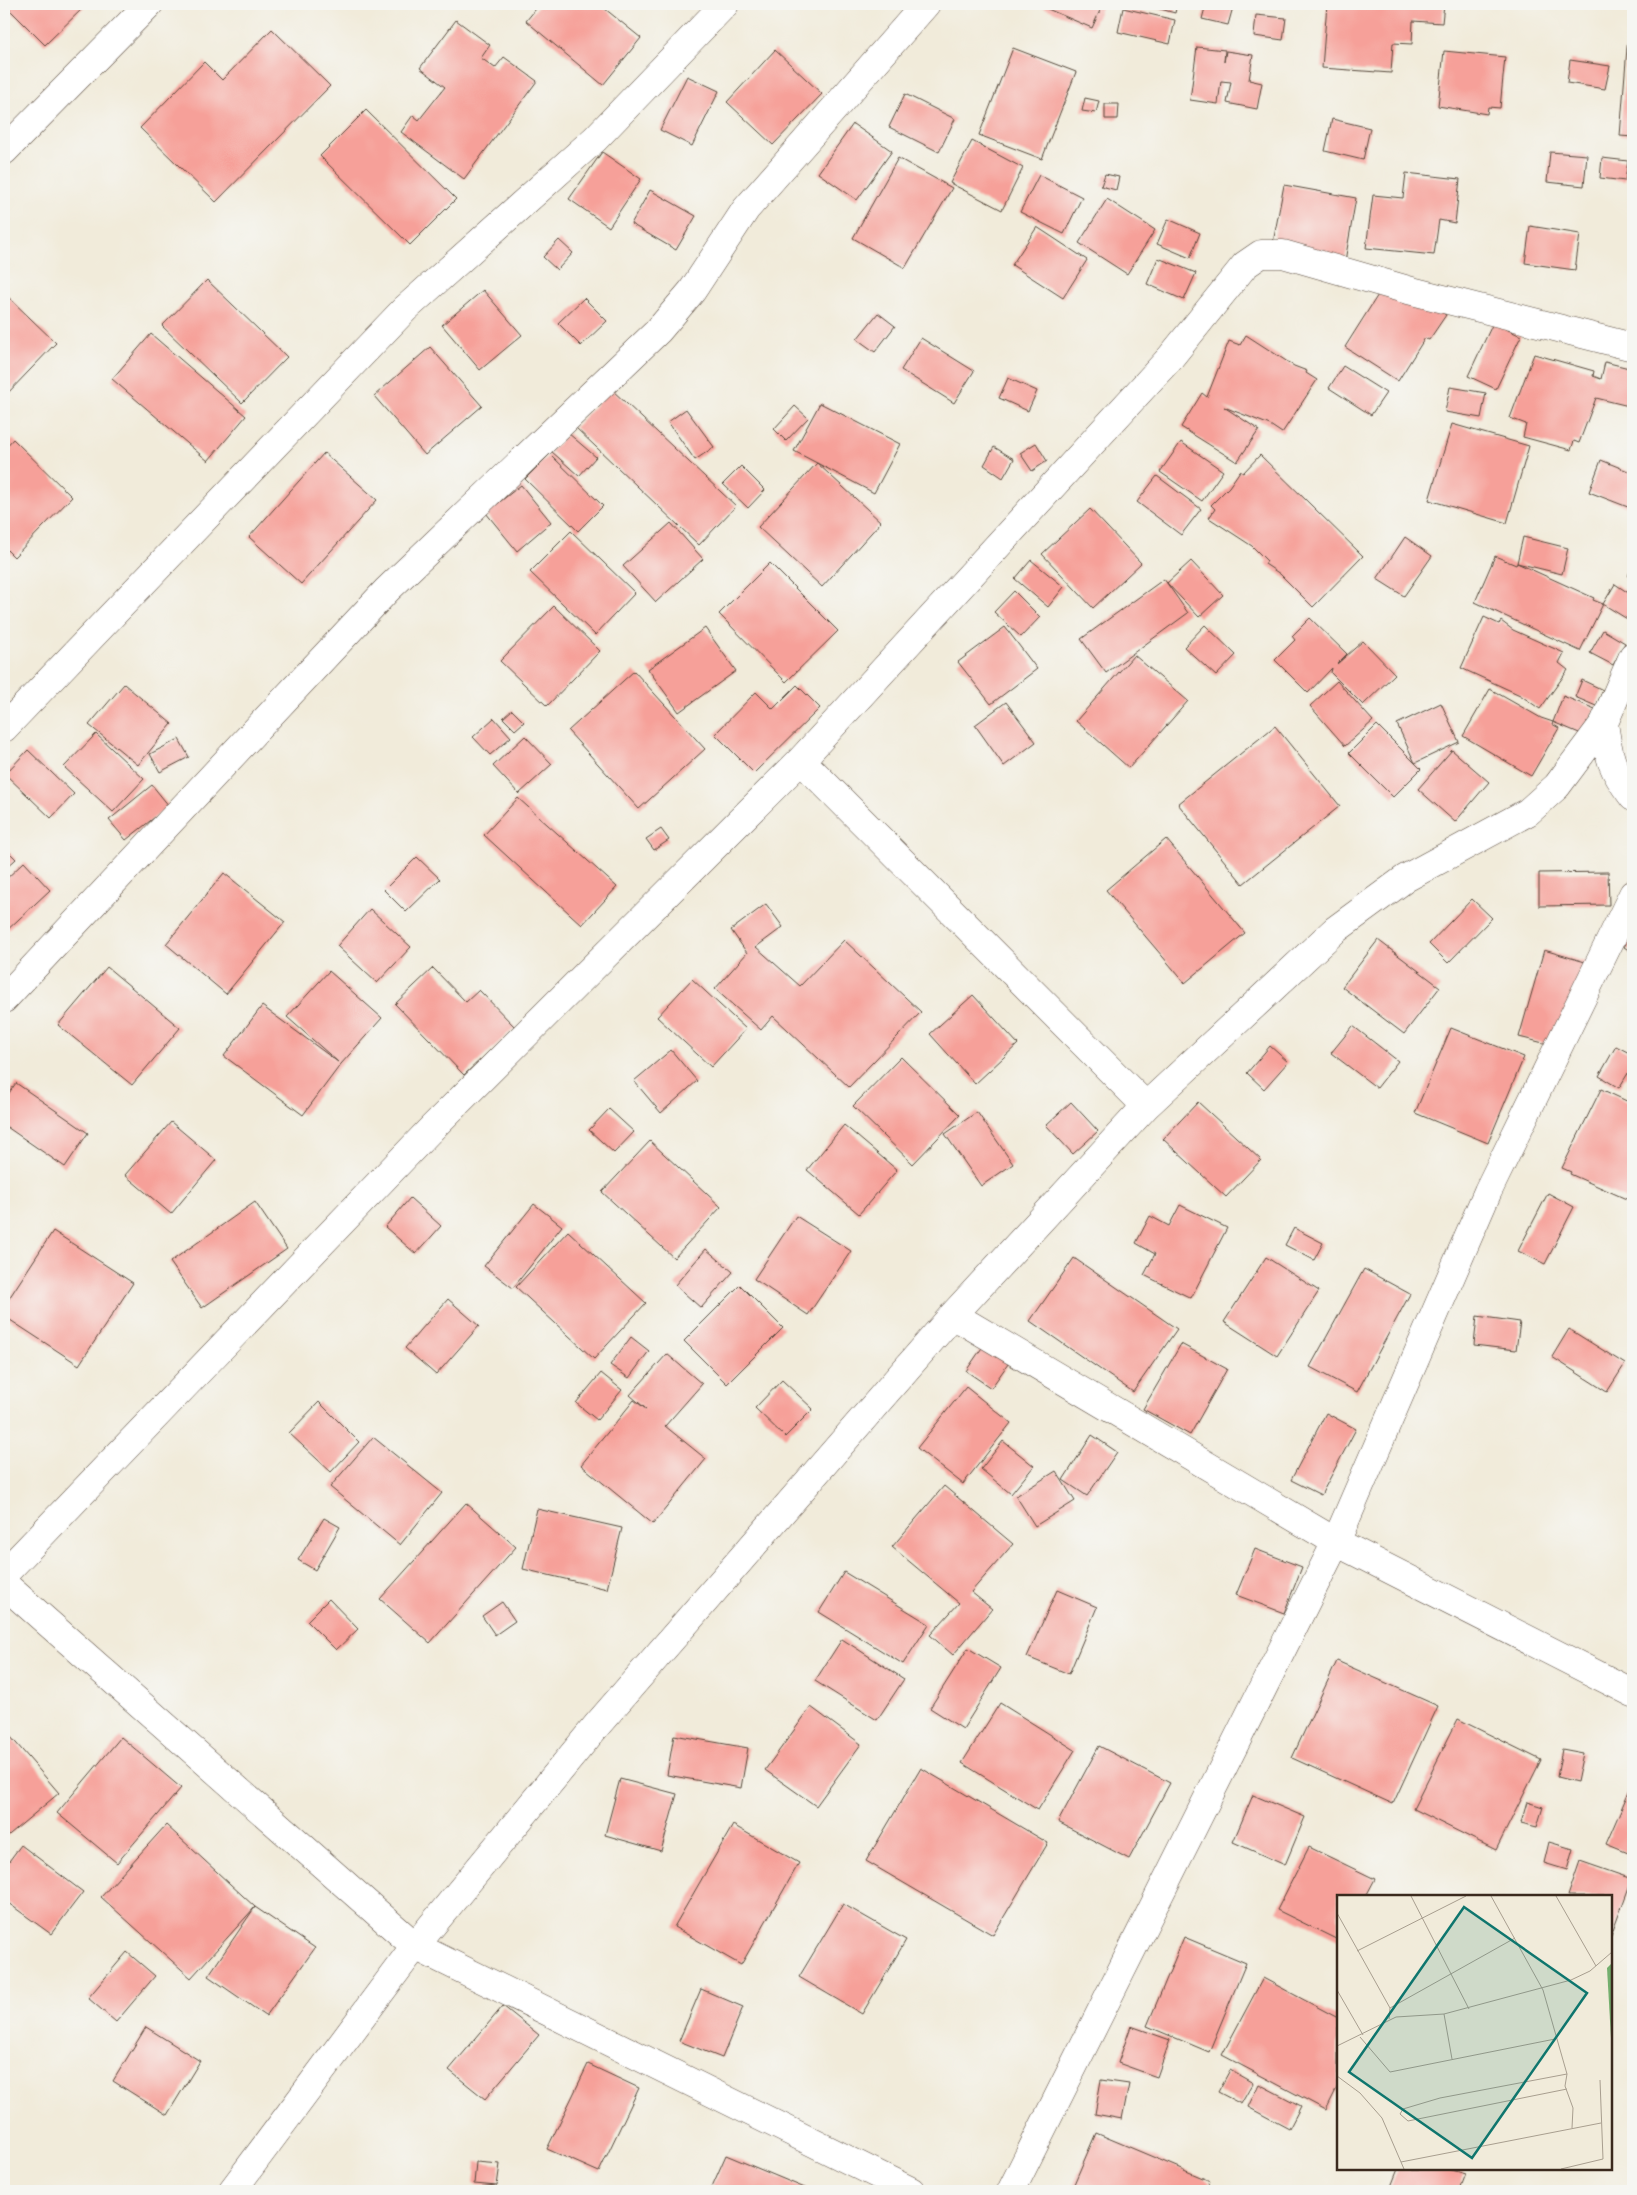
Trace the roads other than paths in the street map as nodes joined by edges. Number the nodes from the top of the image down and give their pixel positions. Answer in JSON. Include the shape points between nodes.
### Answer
{"nodes":[{"id":1,"x":149,"y":4,"type":"edge"},
{"id":2,"x":725,"y":4,"type":"edge"},
{"id":3,"x":926,"y":4,"type":"edge"},
{"id":4,"x":4,"y":150,"type":"edge"},
{"id":5,"x":1633,"y":347,"type":"edge"},
{"id":6,"x":1633,"y":656,"type":"edge"},
{"id":7,"x":1604,"y":723,"type":"junction"},
{"id":8,"x":4,"y":728,"type":"edge"},
{"id":9,"x":801,"y":760,"type":"junction"},
{"id":10,"x":1633,"y":797,"type":"edge"},
{"id":11,"x":1633,"y":894,"type":"edge"},
{"id":12,"x":4,"y":999,"type":"edge"},
{"id":13,"x":1146,"y":1106,"type":"junction"},
{"id":14,"x":953,"y":1315,"type":"junction"},
{"id":15,"x":1336,"y":1542,"type":"junction"},
{"id":16,"x":4,"y":1574,"type":"edge"},
{"id":17,"x":4,"y":1584,"type":"edge"},
{"id":18,"x":1633,"y":1693,"type":"edge"},
{"id":19,"x":415,"y":1946,"type":"junction"},
{"id":20,"x":232,"y":2191,"type":"edge"},
{"id":21,"x":911,"y":2191,"type":"edge"},
{"id":22,"x":1011,"y":2191,"type":"edge"}],
"edges":[{"from":1,"to":4,"type":"street"},
{"from":2,"to":8,"type":"street","via":[[595,139],[405,309]]},
{"from":3,"to":12,"type":"street","via":[[746,209],[692,291],[658,331],[387,590]]},
{"from":5,"to":9,"type":"street","via":[[1408,290],[1283,254],[1262,254],[1245,265],[1170,358]]},
{"from":6,"to":7,"type":"street"},
{"from":7,"to":10,"type":"street","via":[[1608,752],[1616,776]]},
{"from":7,"to":13,"type":"street","via":[[1557,786],[1528,812],[1406,878],[1336,930]]},
{"from":9,"to":13,"type":"street"},
{"from":9,"to":16,"type":"street","via":[[433,1127]]},
{"from":11,"to":15,"type":"street","via":[[1488,1191]]},
{"from":13,"to":14,"type":"street"},
{"from":14,"to":15,"type":"street"},
{"from":14,"to":19,"type":"street","via":[[605,1717]]},
{"from":15,"to":18,"type":"street"},
{"from":15,"to":22,"type":"street"},
{"from":17,"to":19,"type":"street"},
{"from":19,"to":20,"type":"street"},
{"from":19,"to":21,"type":"street"}]}
